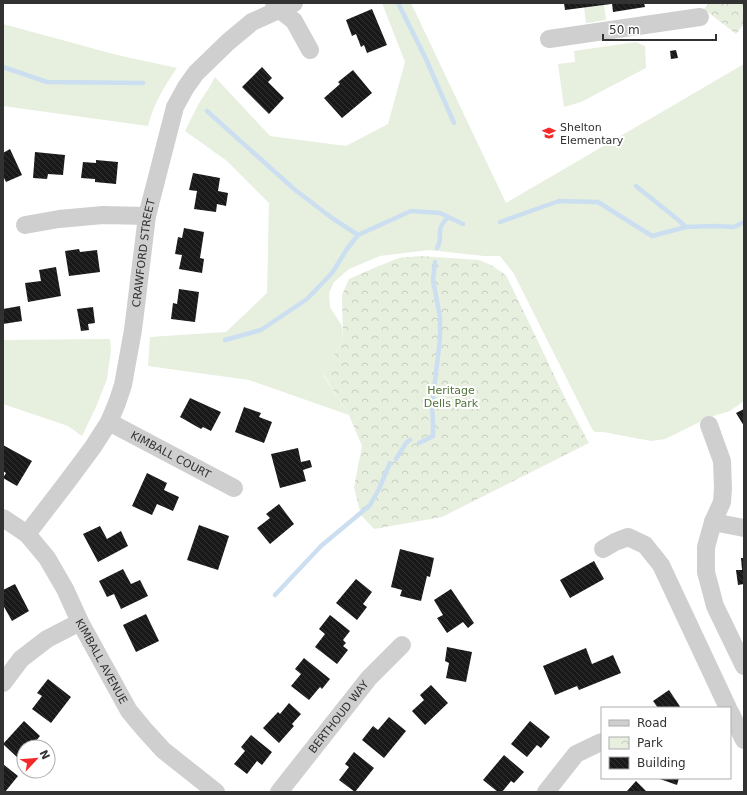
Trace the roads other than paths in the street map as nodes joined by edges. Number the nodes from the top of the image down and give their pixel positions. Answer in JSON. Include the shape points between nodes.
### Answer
{"nodes":[{"id":1,"x":283,"y":5,"type":"edge"},
{"id":2,"x":700,"y":18,"type":"dead end"},
{"id":3,"x":549,"y":39,"type":"dead end"},
{"id":4,"x":310,"y":50,"type":"dead end"},
{"id":5,"x":147,"y":216,"type":"junction"},
{"id":6,"x":25,"y":225,"type":"dead end"},
{"id":7,"x":109,"y":422,"type":"junction"},
{"id":8,"x":709,"y":425,"type":"dead end"},
{"id":9,"x":234,"y":488,"type":"dead end"},
{"id":10,"x":3,"y":518,"type":"edge"},
{"id":11,"x":713,"y":522,"type":"junction"},
{"id":12,"x":744,"y":528,"type":"edge"},
{"id":13,"x":27,"y":534,"type":"junction"},
{"id":14,"x":603,"y":549,"type":"dead end"},
{"id":15,"x":80,"y":622,"type":"junction"},
{"id":16,"x":402,"y":645,"type":"dead end"},
{"id":17,"x":744,"y":666,"type":"edge"},
{"id":18,"x":3,"y":683,"type":"edge"},
{"id":19,"x":728,"y":707,"type":"edge"},
{"id":20,"x":731,"y":714,"type":"edge"},
{"id":21,"x":744,"y":740,"type":"edge"},
{"id":22,"x":601,"y":742,"type":"edge"},
{"id":23,"x":216,"y":792,"type":"edge"},
{"id":24,"x":280,"y":792,"type":"edge"},
{"id":25,"x":546,"y":792,"type":"edge"}],
"edges":[{"from":1,"to":4,"type":"street"},
{"from":1,"to":5,"type":"street","name":"CRAWFORD STREET","via":[[252,22],[228,42],[196,73],[186,87],[176,107]]},
{"from":2,"to":3,"type":"street"},
{"from":5,"to":6,"type":"street","via":[[103,215]]},
{"from":5,"to":7,"type":"street","name":"CRAWFORD STREET","via":[[126,372]]},
{"from":7,"to":9,"type":"street","name":"KIMBALL COURT"},
{"from":7,"to":13,"type":"street","name":"CRAWFORD STREET"},
{"from":8,"to":11,"type":"street","via":[[722,461],[722,502]]},
{"from":10,"to":13,"type":"street","name":"KIMBALL AVENUE"},
{"from":11,"to":12,"type":"street"},
{"from":11,"to":17,"type":"street","via":[[706,547],[706,572],[715,606]]},
{"from":13,"to":15,"type":"street","name":"KIMBALL AVENUE","via":[[47,558]]},
{"from":14,"to":19,"type":"street","via":[[628,537],[645,545],[661,565]]},
{"from":15,"to":18,"type":"street","via":[[47,639],[21,659]]},
{"from":15,"to":23,"type":"street","name":"KIMBALL AVENUE","via":[[129,712],[163,750]]},
{"from":16,"to":24,"type":"street","name":"BERTHOUD WAY","via":[[369,678]]},
{"from":20,"to":21,"type":"street"},
{"from":22,"to":25,"type":"street","via":[[576,754]]}]}
